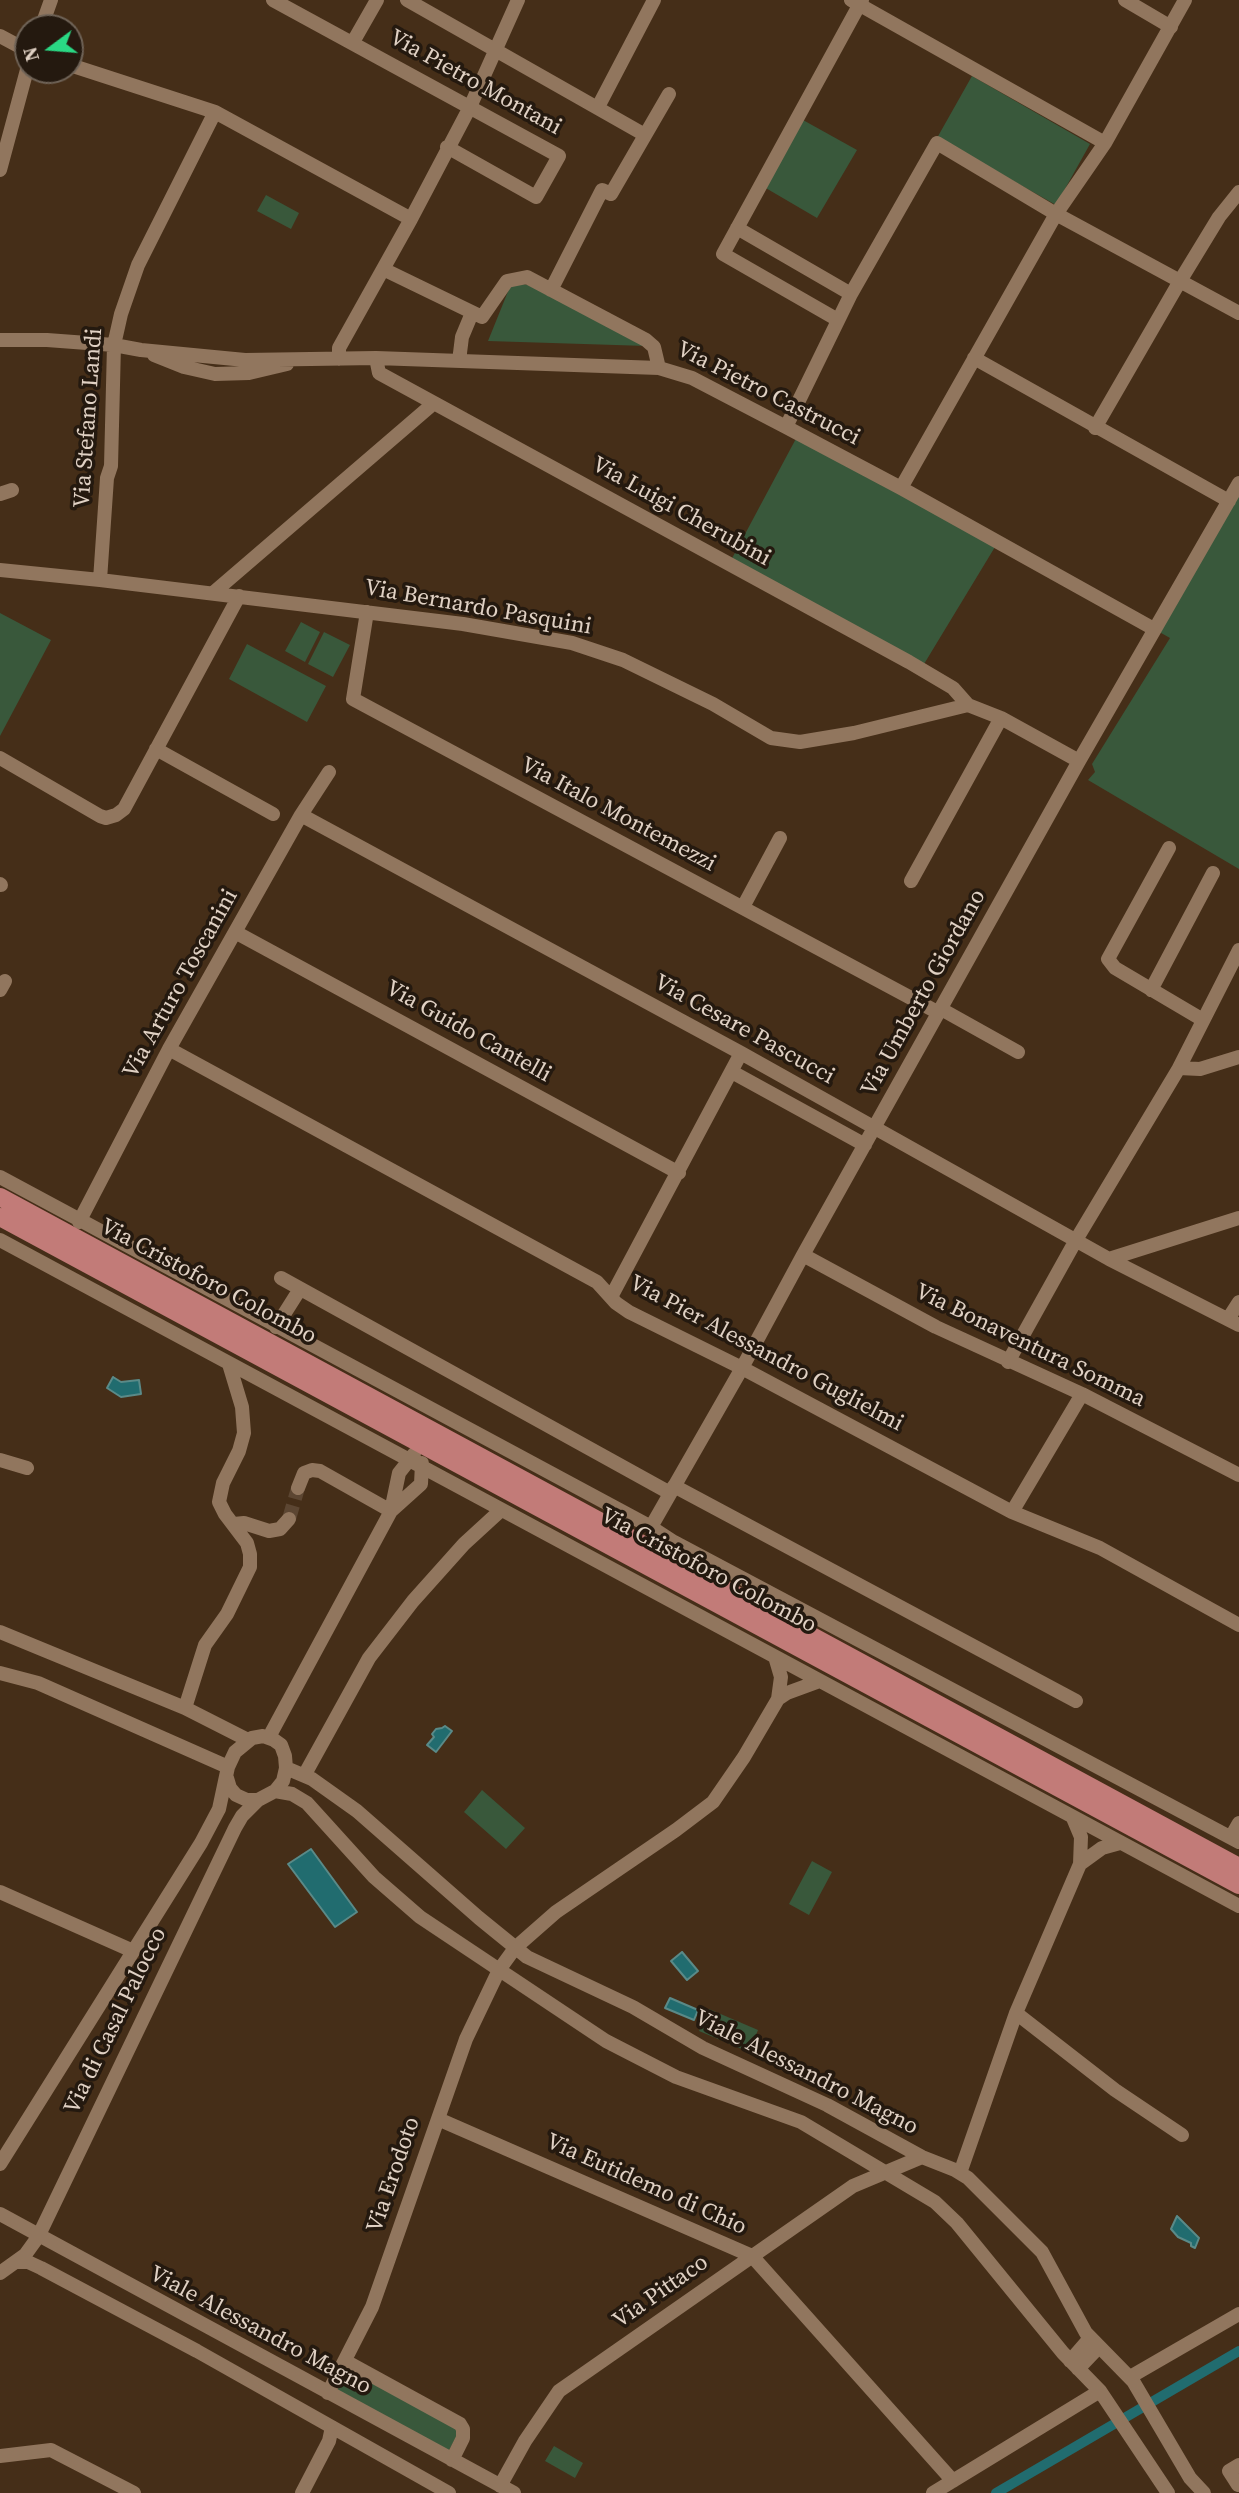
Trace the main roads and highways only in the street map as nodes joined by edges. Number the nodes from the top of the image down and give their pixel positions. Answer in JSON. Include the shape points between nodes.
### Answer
{"nodes":[{"id":1,"x":0,"y":1197,"type":"edge"},
{"id":2,"x":0,"y":1217,"type":"edge"},
{"id":3,"x":1239,"y":1867,"type":"edge"},
{"id":4,"x":1239,"y":1885,"type":"edge"}],
"edges":[{"from":1,"to":3,"type":"main road","name":"Via Cristoforo Colombo","via":[[431,1420],[688,1570]]},
{"from":2,"to":4,"type":"main road","name":"Via Cristoforo Colombo"}]}
